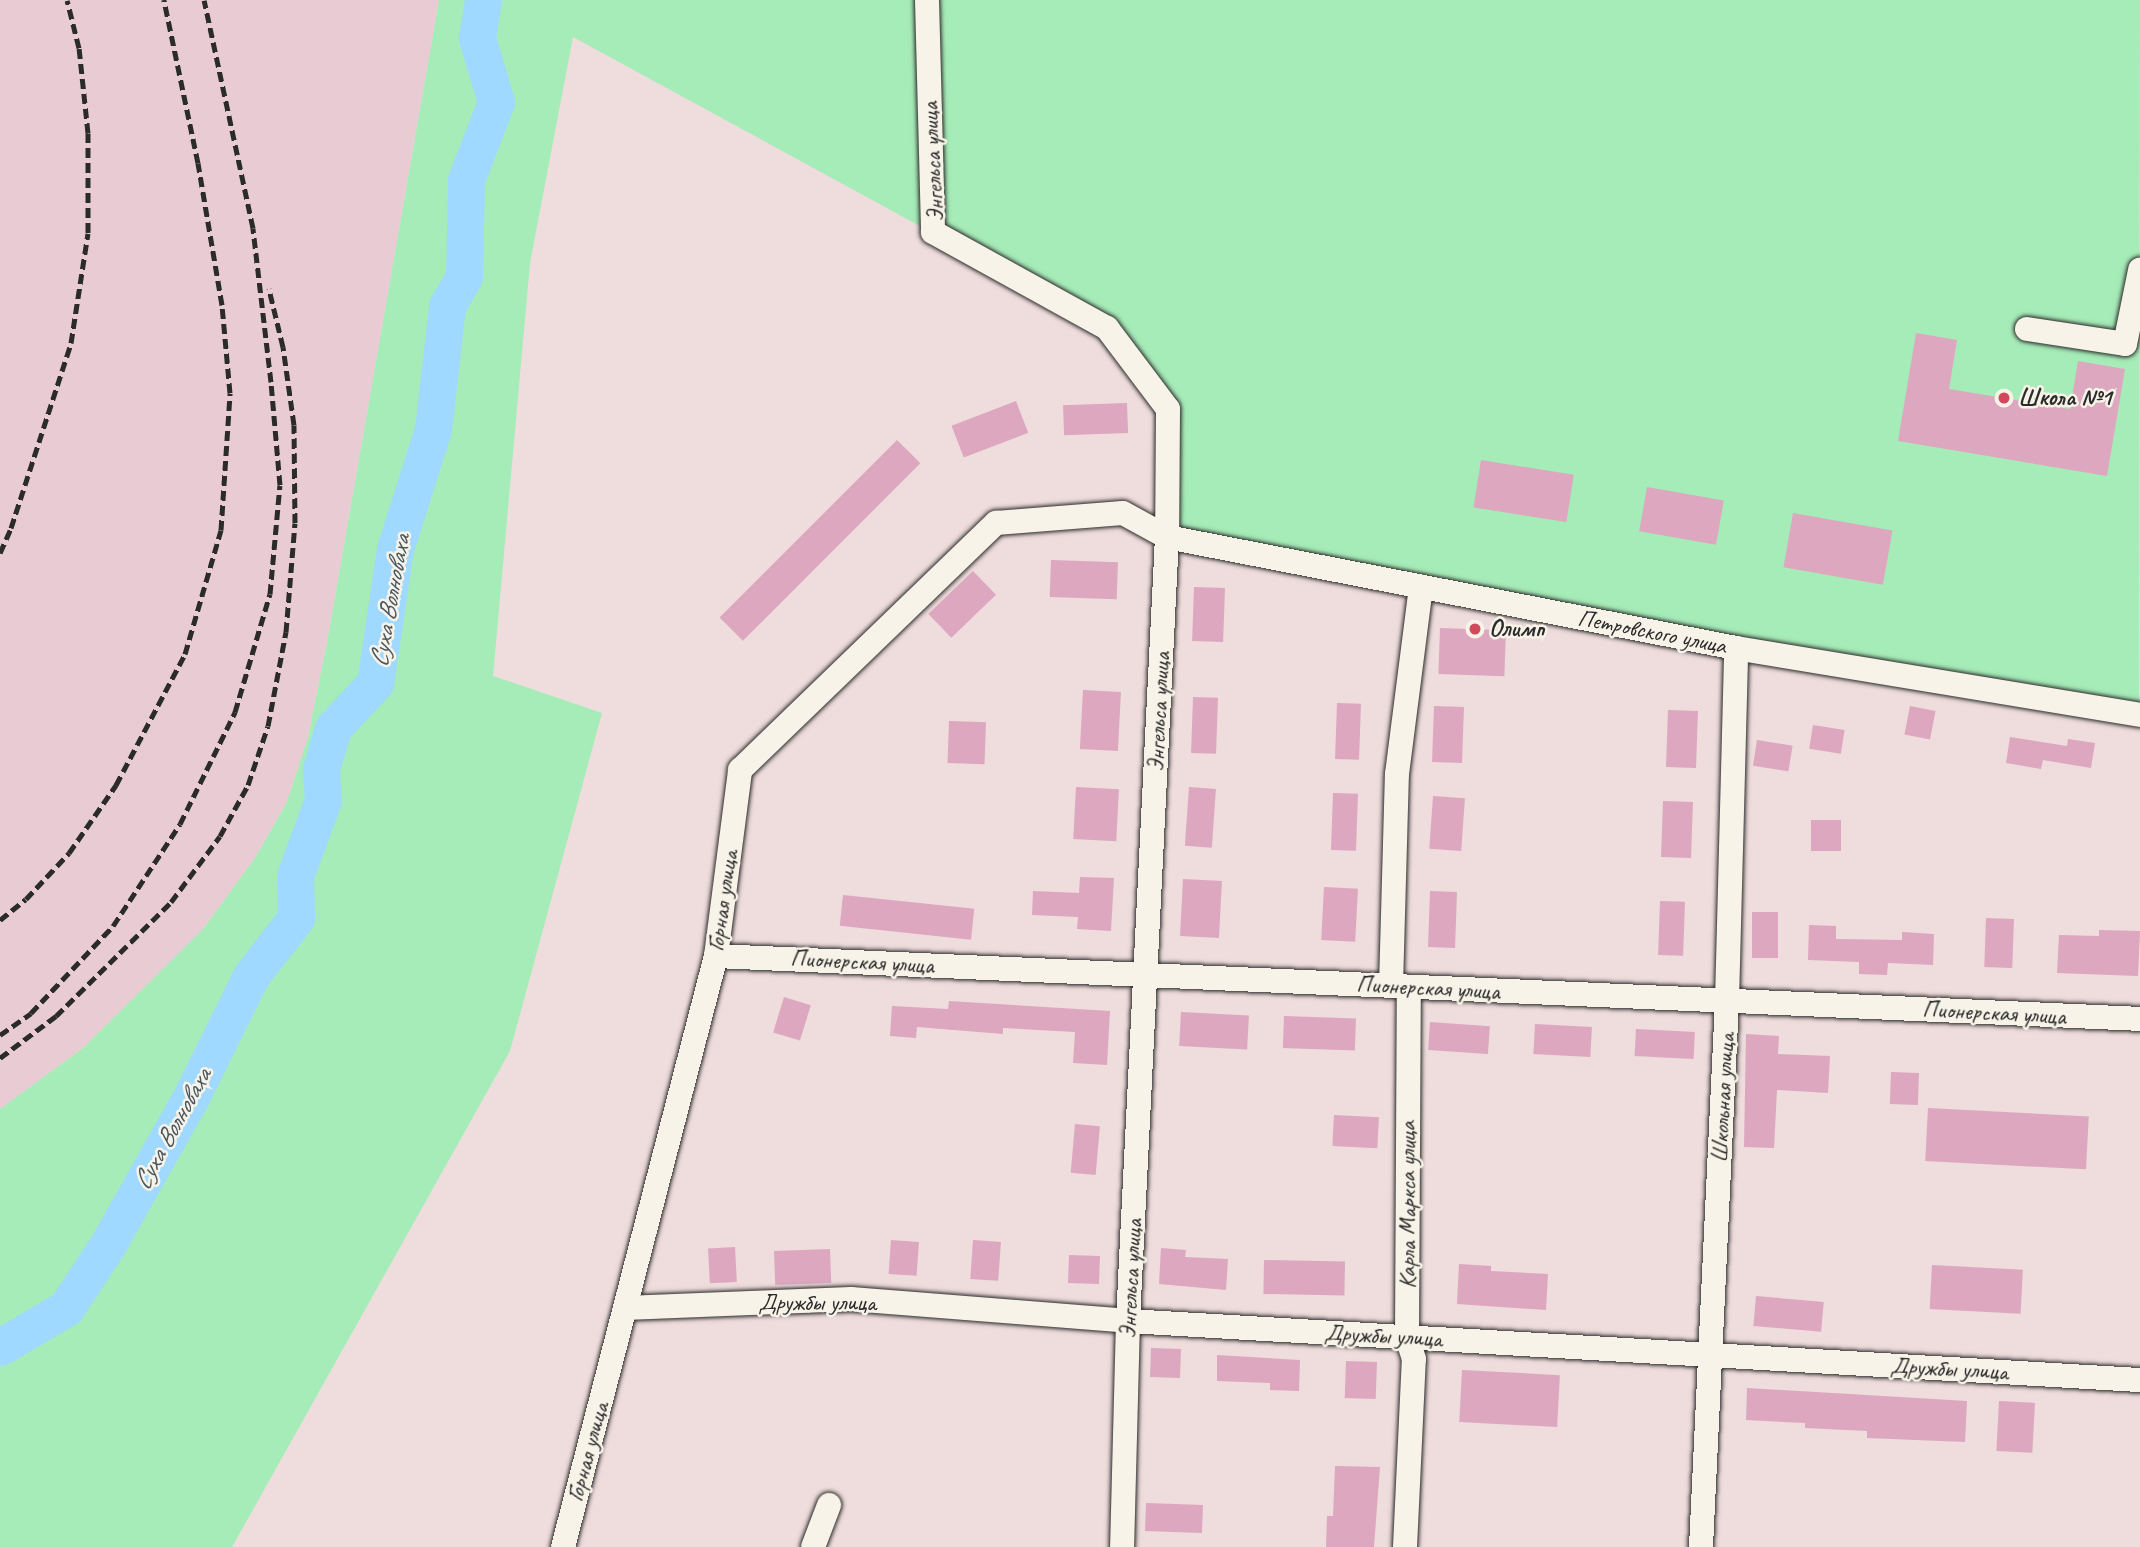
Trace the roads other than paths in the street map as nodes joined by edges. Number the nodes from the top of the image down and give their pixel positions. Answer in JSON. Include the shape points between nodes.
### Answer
{"nodes":[{"id":1,"x":928,"y":0,"type":"edge"},
{"id":2,"x":2140,"y":270,"type":"edge"},
{"id":3,"x":2027,"y":329,"type":"dead end"},
{"id":4,"x":1167,"y":537,"type":"junction"},
{"id":5,"x":1421,"y":587,"type":"junction"},
{"id":6,"x":1736,"y":648,"type":"junction"},
{"id":7,"x":2140,"y":715,"type":"edge"},
{"id":8,"x":716,"y":956,"type":"junction"},
{"id":9,"x":1147,"y":975,"type":"junction"},
{"id":10,"x":1400,"y":986,"type":"junction"},
{"id":11,"x":1727,"y":1001,"type":"junction"},
{"id":12,"x":2140,"y":1019,"type":"edge"},
{"id":13,"x":625,"y":1308,"type":"junction"},
{"id":14,"x":1128,"y":1321,"type":"junction"},
{"id":15,"x":1407,"y":1338,"type":"junction"},
{"id":16,"x":1710,"y":1355,"type":"junction"},
{"id":17,"x":2140,"y":1381,"type":"edge"},
{"id":18,"x":829,"y":1505,"type":"dead end"},
{"id":19,"x":563,"y":1547,"type":"edge"},
{"id":20,"x":814,"y":1547,"type":"edge"},
{"id":21,"x":1122,"y":1547,"type":"edge"},
{"id":22,"x":1405,"y":1547,"type":"edge"},
{"id":23,"x":1701,"y":1547,"type":"edge"}],
"edges":[{"from":1,"to":4,"type":"street","name":"Энгельса улица","via":[[933,232],[1107,328],[1168,409]]},
{"from":2,"to":3,"type":"street","via":[[2124,344]]},
{"from":4,"to":5,"type":"street","name":"Петровского улица"},
{"from":4,"to":8,"type":"street","name":"Горная улица","via":[[1123,513],[996,523],[740,770]]},
{"from":4,"to":9,"type":"street","name":"Энгельса улица"},
{"from":5,"to":6,"type":"street","name":"Петровского улица"},
{"from":5,"to":10,"type":"street","name":"Карла Маркса улица","via":[[1397,774]]},
{"from":6,"to":7,"type":"street","name":"Петровского улица"},
{"from":6,"to":11,"type":"street","name":"Школьная улица"},
{"from":8,"to":9,"type":"street","name":"Пионерская улица"},
{"from":8,"to":13,"type":"street","name":"Горная улица"},
{"from":9,"to":10,"type":"street","name":"Пионерская улица"},
{"from":9,"to":14,"type":"street","name":"Энгельса улица"},
{"from":10,"to":11,"type":"street","name":"Пионерская улица"},
{"from":10,"to":15,"type":"street","name":"Карла Маркса улица"},
{"from":11,"to":12,"type":"street","name":"Пионерская улица"},
{"from":11,"to":16,"type":"street","name":"Школьная улица"},
{"from":13,"to":14,"type":"street","name":"Дружбы улица","via":[[851,1299]]},
{"from":13,"to":19,"type":"street","name":"Горная улица"},
{"from":14,"to":15,"type":"street","name":"Дружбы улица"},
{"from":14,"to":21,"type":"street","name":"Энгельса улица"},
{"from":15,"to":16,"type":"street","name":"Дружбы улица"},
{"from":15,"to":22,"type":"street","name":"Карла Маркса улица","via":[[1414,1359]]},
{"from":16,"to":17,"type":"street","name":"Дружбы улица"},
{"from":16,"to":23,"type":"street","name":"Школьная улица"},
{"from":18,"to":20,"type":"street"}]}
